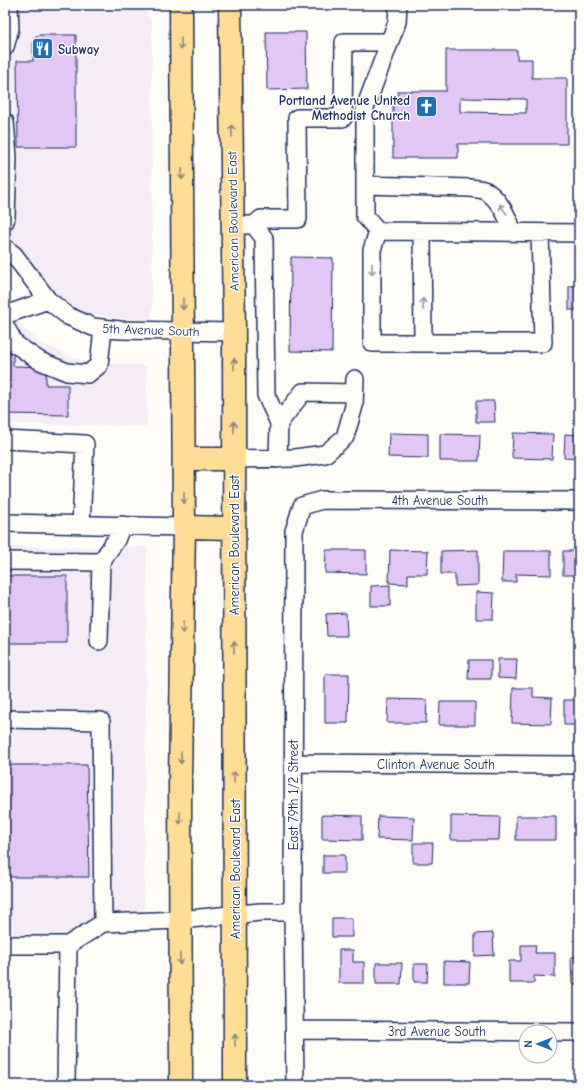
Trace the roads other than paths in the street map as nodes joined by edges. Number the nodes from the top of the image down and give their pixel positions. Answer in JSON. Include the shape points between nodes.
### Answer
{"nodes":[{"id":1,"x":9,"y":5,"type":"edge"},
{"id":2,"x":181,"y":5,"type":"edge"},
{"id":3,"x":230,"y":5,"type":"edge"},
{"id":4,"x":398,"y":5,"type":"edge"},
{"id":5,"x":389,"y":42,"type":"junction"},
{"id":6,"x":5,"y":47,"type":"edge"},
{"id":7,"x":343,"y":107,"type":"junction"},
{"id":8,"x":365,"y":108,"type":"junction"},
{"id":9,"x":5,"y":122,"type":"edge"},
{"id":10,"x":365,"y":186,"type":"junction"},
{"id":11,"x":5,"y":222,"type":"edge"},
{"id":12,"x":233,"y":224,"type":"junction"},
{"id":13,"x":254,"y":225,"type":"junction"},
{"id":14,"x":378,"y":231,"type":"junction"},
{"id":15,"x":422,"y":232,"type":"junction"},
{"id":16,"x":514,"y":232,"type":"junction"},
{"id":17,"x":540,"y":232,"type":"junction"},
{"id":18,"x":577,"y":233,"type":"edge"},
{"id":19,"x":5,"y":248,"type":"edge"},
{"id":20,"x":48,"y":300,"type":"junction"},
{"id":21,"x":5,"y":315,"type":"edge"},
{"id":22,"x":5,"y":326,"type":"edge"},
{"id":23,"x":103,"y":328,"type":"junction"},
{"id":24,"x":183,"y":332,"type":"junction"},
{"id":25,"x":234,"y":332,"type":"junction"},
{"id":26,"x":423,"y":343,"type":"junction"},
{"id":27,"x":279,"y":423,"type":"junction"},
{"id":28,"x":5,"y":440,"type":"edge"},
{"id":29,"x":184,"y":459,"type":"junction"},
{"id":30,"x":234,"y":459,"type":"junction"},
{"id":31,"x":278,"y":459,"type":"junction"},
{"id":32,"x":579,"y":501,"type":"edge"},
{"id":33,"x":302,"y":506,"type":"joint"},
{"id":34,"x":5,"y":522,"type":"edge"},
{"id":35,"x":81,"y":524,"type":"junction"},
{"id":36,"x":122,"y":525,"type":"junction"},
{"id":37,"x":184,"y":527,"type":"junction"},
{"id":38,"x":234,"y":528,"type":"junction"},
{"id":39,"x":5,"y":561,"type":"edge"},
{"id":40,"x":101,"y":562,"type":"junction"},
{"id":41,"x":100,"y":642,"type":"dead end"},
{"id":42,"x":5,"y":719,"type":"edge"},
{"id":43,"x":293,"y":763,"type":"junction"},
{"id":44,"x":579,"y":765,"type":"edge"},
{"id":45,"x":293,"y":912,"type":"junction"},
{"id":46,"x":235,"y":914,"type":"junction"},
{"id":47,"x":180,"y":920,"type":"junction"},
{"id":48,"x":103,"y":922,"type":"junction"},
{"id":49,"x":5,"y":945,"type":"edge"},
{"id":50,"x":68,"y":945,"type":"junction"},
{"id":51,"x":295,"y":1030,"type":"junction"},
{"id":52,"x":579,"y":1032,"type":"edge"},
{"id":53,"x":66,"y":1085,"type":"edge"},
{"id":54,"x":181,"y":1085,"type":"edge"},
{"id":55,"x":235,"y":1085,"type":"edge"},
{"id":56,"x":295,"y":1085,"type":"edge"}],
"edges":[{"from":1,"to":6,"type":"street","via":[[10,28]]},
{"from":2,"to":24,"type":"main road","one_way":true},
{"from":12,"to":3,"type":"main road","name":"American Boulevard East","one_way":true},
{"from":4,"to":5,"type":"street","via":[[397,22]]},
{"from":5,"to":7,"type":"street","via":[[344,42]]},
{"from":5,"to":8,"type":"street"},
{"from":7,"to":8,"type":"street"},
{"from":7,"to":13,"type":"street","via":[[342,118],[297,118],[298,219],[261,218]]},
{"from":8,"to":10,"type":"street"},
{"from":9,"to":11,"type":"street","via":[[8,157]]},
{"from":10,"to":14,"type":"street","via":[[365,216]]},
{"from":16,"to":10,"type":"street","one_way":true,"via":[[505,212],[485,191],[470,188]]},
{"from":12,"to":13,"type":"street"},
{"from":12,"to":25,"type":"main road","name":"American Boulevard East"},
{"from":13,"to":27,"type":"street","via":[[264,238],[266,395]]},
{"from":14,"to":15,"type":"street"},
{"from":14,"to":26,"type":"street","one_way":true,"via":[[372,250],[372,343]]},
{"from":15,"to":16,"type":"street"},
{"from":26,"to":15,"type":"street","one_way":true},
{"from":16,"to":17,"type":"street"},
{"from":17,"to":18,"type":"street"},
{"from":17,"to":26,"type":"street","via":[[543,343]]},
{"from":19,"to":20,"type":"street","name":"5th Avenue South","via":[[14,255]]},
{"from":20,"to":21,"type":"street"},
{"from":20,"to":23,"type":"street","name":"5th Avenue South","via":[[68,316],[93,327]]},
{"from":22,"to":23,"type":"street","via":[[15,344],[40,362],[66,372],[88,374],[99,365]]},
{"from":23,"to":24,"type":"street","name":"5th Avenue South"},
{"from":24,"to":25,"type":"street","name":"5th Avenue South"},
{"from":24,"to":29,"type":"main road"},
{"from":30,"to":25,"type":"main road","name":"American Boulevard East","one_way":true},
{"from":27,"to":31,"type":"street"},
{"from":27,"to":31,"type":"street","via":[[303,392],[354,386],[354,406],[345,437],[325,454]]},
{"from":28,"to":35,"type":"street","via":[[85,444]]},
{"from":29,"to":30,"type":"main road"},
{"from":29,"to":37,"type":"main road","one_way":true},
{"from":30,"to":31,"type":"street"},
{"from":30,"to":38,"type":"main road","name":"American Boulevard East"},
{"from":32,"to":33,"type":"street","name":"4th Avenue South","via":[[322,500]]},
{"from":33,"to":43,"type":"street","name":"East 79th 1/2 Street","via":[[294,531]]},
{"from":34,"to":35,"type":"street"},
{"from":35,"to":36,"type":"street"},
{"from":36,"to":37,"type":"street"},
{"from":36,"to":40,"type":"street","via":[[116,540]]},
{"from":37,"to":38,"type":"main road"},
{"from":37,"to":47,"type":"main road","one_way":true},
{"from":46,"to":38,"type":"main road","name":"American Boulevard East","one_way":true},
{"from":39,"to":40,"type":"street"},
{"from":40,"to":41,"type":"street"},
{"from":42,"to":48,"type":"street","via":[[101,721]]},
{"from":43,"to":44,"type":"street","name":"Clinton Avenue South"},
{"from":43,"to":45,"type":"street","name":"East 79th 1/2 Street"},
{"from":45,"to":46,"type":"street"},
{"from":45,"to":51,"type":"street","name":"East 79th 1/2 Street"},
{"from":46,"to":47,"type":"street"},
{"from":55,"to":46,"type":"main road","name":"American Boulevard East","one_way":true},
{"from":47,"to":48,"type":"street"},
{"from":47,"to":54,"type":"main road","one_way":true},
{"from":48,"to":50,"type":"street"},
{"from":49,"to":50,"type":"street"},
{"from":50,"to":53,"type":"street"},
{"from":51,"to":52,"type":"street","name":"3rd Avenue South"},
{"from":51,"to":56,"type":"street","name":"East 79th 1/2 Street"}]}
